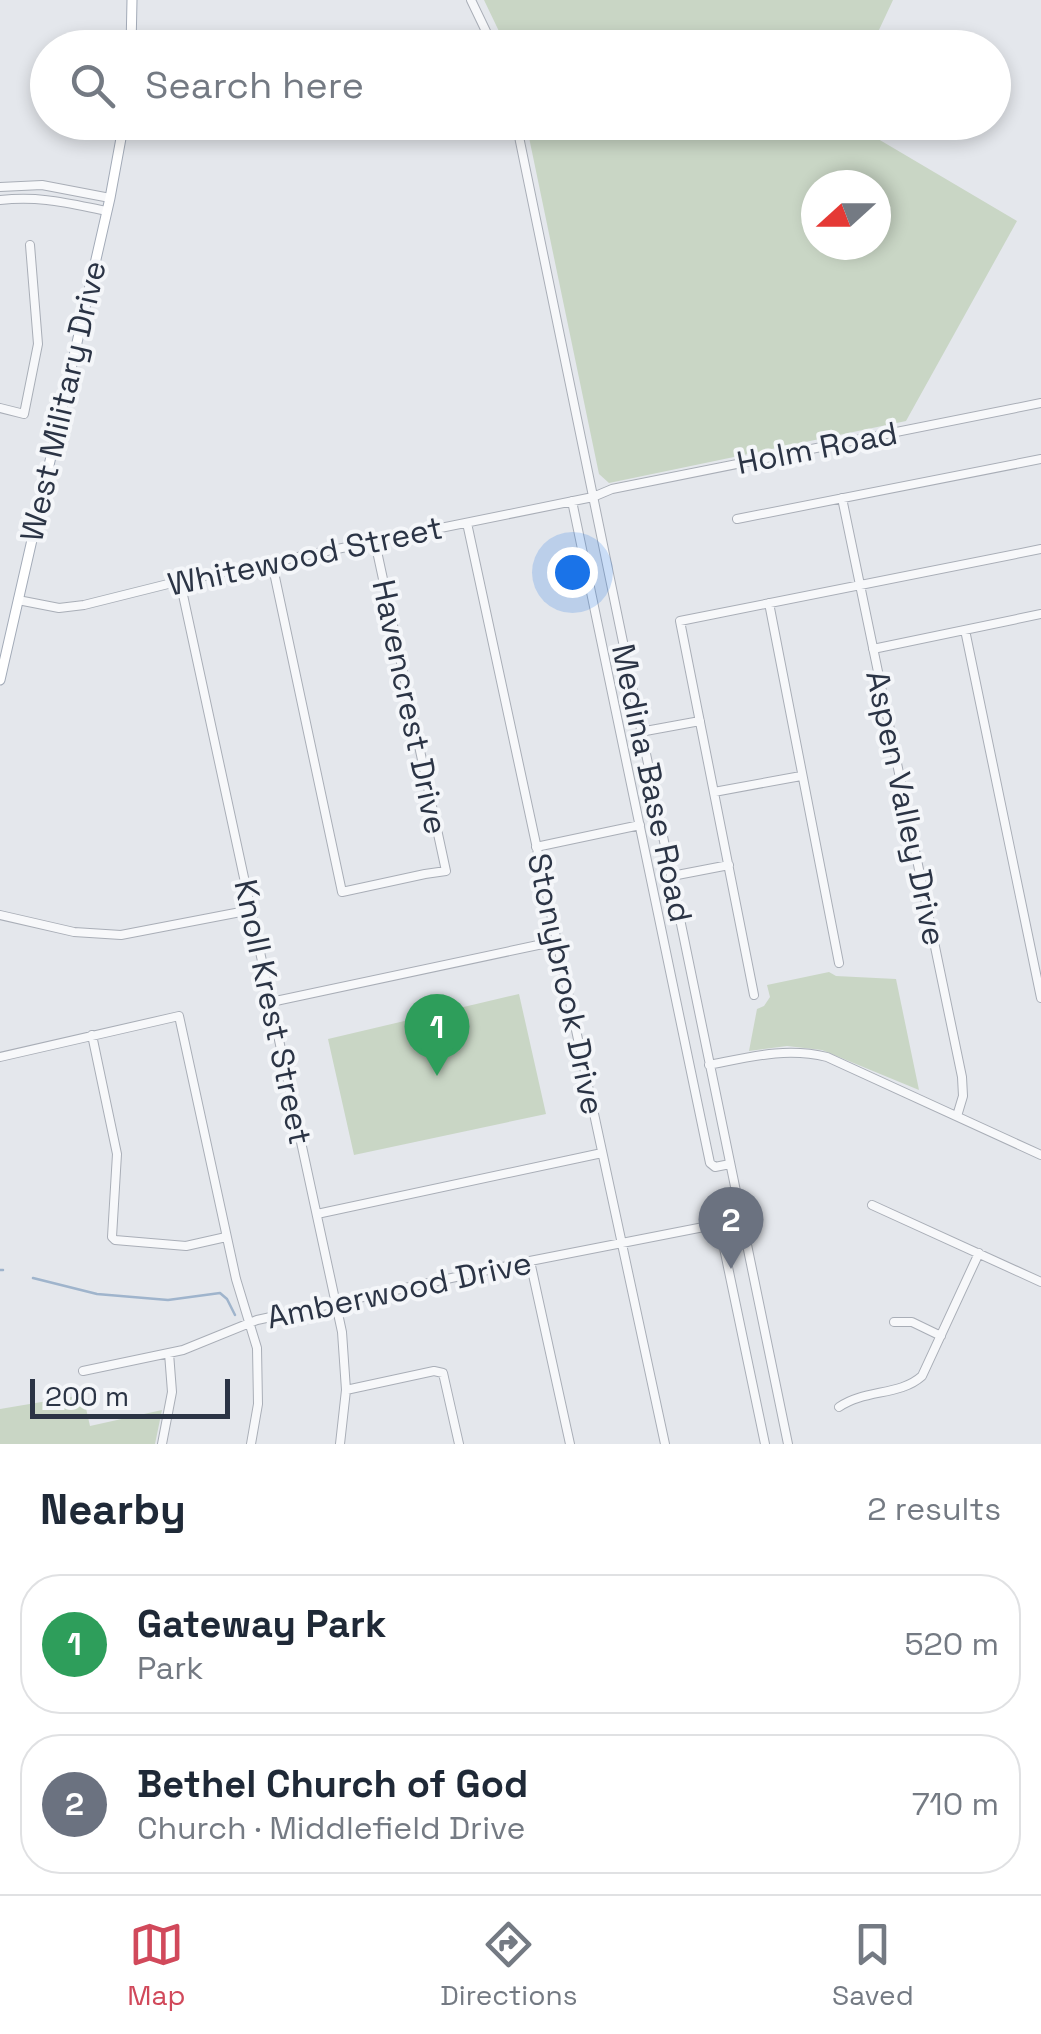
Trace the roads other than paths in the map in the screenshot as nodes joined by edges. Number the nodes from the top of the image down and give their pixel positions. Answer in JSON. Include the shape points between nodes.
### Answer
{"nodes":[{"id":1,"x":132,"y":0,"type":"edge"},
{"id":2,"x":471,"y":0,"type":"edge"},
{"id":3,"x":131,"y":30,"type":"edge"},
{"id":4,"x":485,"y":30,"type":"edge"},
{"id":5,"x":121,"y":140,"type":"edge"},
{"id":6,"x":520,"y":140,"type":"edge"},
{"id":7,"x":0,"y":187,"type":"edge"},
{"id":8,"x":110,"y":198,"type":"junction"},
{"id":9,"x":0,"y":200,"type":"edge"},
{"id":10,"x":107,"y":212,"type":"junction"},
{"id":11,"x":30,"y":245,"type":"dead end"},
{"id":12,"x":1041,"y":404,"type":"edge"},
{"id":13,"x":0,"y":408,"type":"edge"},
{"id":14,"x":1041,"y":460,"type":"edge"},
{"id":15,"x":593,"y":496,"type":"junction"},
{"id":16,"x":842,"y":498,"type":"junction"},
{"id":17,"x":572,"y":501,"type":"junction"},
{"id":18,"x":737,"y":519,"type":"dead end"},
{"id":19,"x":467,"y":523,"type":"junction"},
{"id":20,"x":375,"y":542,"type":"junction"},
{"id":21,"x":1041,"y":550,"type":"edge"},
{"id":22,"x":272,"y":562,"type":"junction"},
{"id":23,"x":180,"y":582,"type":"junction"},
{"id":24,"x":860,"y":584,"type":"junction"},
{"id":25,"x":18,"y":600,"type":"junction"},
{"id":26,"x":769,"y":603,"type":"junction"},
{"id":27,"x":1041,"y":614,"type":"edge"},
{"id":28,"x":965,"y":630,"type":"junction"},
{"id":29,"x":873,"y":649,"type":"junction"},
{"id":30,"x":626,"y":657,"type":"junction"},
{"id":31,"x":607,"y":660,"type":"junction"},
{"id":32,"x":0,"y":680,"type":"edge"},
{"id":33,"x":700,"y":721,"type":"junction"},
{"id":34,"x":640,"y":732,"type":"junction"},
{"id":35,"x":802,"y":776,"type":"junction"},
{"id":36,"x":714,"y":792,"type":"junction"},
{"id":37,"x":640,"y":825,"type":"junction"},
{"id":38,"x":536,"y":847,"type":"junction"},
{"id":39,"x":729,"y":864,"type":"junction"},
{"id":40,"x":672,"y":876,"type":"junction"},
{"id":41,"x":251,"y":910,"type":"junction"},
{"id":42,"x":0,"y":915,"type":"edge"},
{"id":43,"x":557,"y":941,"type":"junction"},
{"id":44,"x":840,"y":964,"type":"dead end"},
{"id":45,"x":754,"y":995,"type":"dead end"},
{"id":46,"x":1041,"y":998,"type":"edge"},
{"id":47,"x":271,"y":1002,"type":"junction"},
{"id":48,"x":92,"y":1034,"type":"junction"},
{"id":49,"x":0,"y":1057,"type":"edge"},
{"id":50,"x":710,"y":1066,"type":"junction"},
{"id":51,"x":956,"y":1116,"type":"junction"},
{"id":52,"x":602,"y":1153,"type":"junction"},
{"id":53,"x":1041,"y":1155,"type":"edge"},
{"id":54,"x":730,"y":1164,"type":"junction"},
{"id":55,"x":872,"y":1204,"type":"dead end"},
{"id":56,"x":316,"y":1214,"type":"junction"},
{"id":57,"x":226,"y":1237,"type":"junction"},
{"id":58,"x":621,"y":1242,"type":"junction"},
{"id":59,"x":979,"y":1253,"type":"junction"},
{"id":60,"x":530,"y":1261,"type":"junction"},
{"id":61,"x":1041,"y":1282,"type":"edge"},
{"id":62,"x":336,"y":1303,"type":"junction"},
{"id":63,"x":251,"y":1322,"type":"junction"},
{"id":64,"x":894,"y":1322,"type":"dead end"},
{"id":65,"x":940,"y":1336,"type":"junction"},
{"id":66,"x":170,"y":1353,"type":"junction"},
{"id":67,"x":84,"y":1371,"type":"dead end"},
{"id":68,"x":346,"y":1390,"type":"junction"},
{"id":69,"x":839,"y":1407,"type":"dead end"},
{"id":70,"x":162,"y":1444,"type":"edge"},
{"id":71,"x":251,"y":1444,"type":"edge"},
{"id":72,"x":340,"y":1444,"type":"edge"},
{"id":73,"x":459,"y":1444,"type":"edge"},
{"id":74,"x":570,"y":1444,"type":"edge"},
{"id":75,"x":665,"y":1444,"type":"edge"},
{"id":76,"x":764,"y":1444,"type":"edge"},
{"id":77,"x":788,"y":1444,"type":"edge"}],
"edges":[{"from":1,"to":3,"type":"main road"},
{"from":2,"to":4,"type":"street"},
{"from":5,"to":8,"type":"main road","name":"West Military Drive"},
{"from":6,"to":15,"type":"street","name":"Medina Base Road"},
{"from":7,"to":8,"type":"street","via":[[42,185]]},
{"from":8,"to":10,"type":"main road","name":"West Military Drive"},
{"from":9,"to":10,"type":"street","via":[[46,198]]},
{"from":10,"to":25,"type":"main road","name":"West Military Drive"},
{"from":11,"to":13,"type":"street","via":[[38,344],[24,414]]},
{"from":12,"to":15,"type":"street","name":"Holm Road"},
{"from":14,"to":16,"type":"street"},
{"from":15,"to":17,"type":"street","name":"Whitewood Street"},
{"from":15,"to":30,"type":"street","name":"Medina Base Road"},
{"from":16,"to":18,"type":"street"},
{"from":16,"to":24,"type":"street","name":"Aspen Valley Drive"},
{"from":17,"to":19,"type":"street","name":"Whitewood Street"},
{"from":17,"to":31,"type":"street"},
{"from":19,"to":20,"type":"street","name":"Whitewood Street"},
{"from":19,"to":38,"type":"street","name":"Stonybrook Drive"},
{"from":20,"to":22,"type":"street","name":"Whitewood Street"},
{"from":20,"to":22,"type":"street","name":"Havencrest Drive","via":[[446,872],[342,892]]},
{"from":21,"to":24,"type":"street"},
{"from":22,"to":23,"type":"street","name":"Whitewood Street"},
{"from":23,"to":25,"type":"street","name":"Whitewood Street","via":[[74,607]]},
{"from":23,"to":41,"type":"street","name":"Knoll Krest Street"},
{"from":24,"to":26,"type":"street"},
{"from":24,"to":29,"type":"street","name":"Aspen Valley Drive"},
{"from":25,"to":32,"type":"main road","name":"West Military Drive"},
{"from":26,"to":33,"type":"street","via":[[680,621]]},
{"from":26,"to":35,"type":"street"},
{"from":27,"to":28,"type":"street"},
{"from":28,"to":29,"type":"street"},
{"from":28,"to":46,"type":"street"},
{"from":29,"to":51,"type":"street","name":"Aspen Valley Drive","via":[[962,1076]]},
{"from":30,"to":31,"type":"street"},
{"from":30,"to":34,"type":"street","name":"Medina Base Road"},
{"from":31,"to":37,"type":"street"},
{"from":33,"to":34,"type":"street"},
{"from":33,"to":36,"type":"street"},
{"from":34,"to":40,"type":"street","name":"Medina Base Road"},
{"from":35,"to":36,"type":"street"},
{"from":35,"to":44,"type":"street"},
{"from":36,"to":39,"type":"street"},
{"from":37,"to":38,"type":"street"},
{"from":37,"to":54,"type":"street","via":[[710,1163]]},
{"from":38,"to":43,"type":"street","name":"Stonybrook Drive"},
{"from":39,"to":40,"type":"street"},
{"from":39,"to":45,"type":"street"},
{"from":40,"to":50,"type":"street","name":"Medina Base Road"},
{"from":41,"to":42,"type":"street","via":[[121,936]]},
{"from":41,"to":47,"type":"street","name":"Knoll Krest Street"},
{"from":43,"to":47,"type":"street"},
{"from":43,"to":52,"type":"street","name":"Stonybrook Drive"},
{"from":47,"to":56,"type":"street","name":"Knoll Krest Street"},
{"from":48,"to":49,"type":"street"},
{"from":48,"to":57,"type":"street","via":[[179,1016]]},
{"from":48,"to":57,"type":"street","via":[[116,1146],[112,1237],[176,1246]]},
{"from":50,"to":51,"type":"street","via":[[776,1052],[813,1054]]},
{"from":50,"to":54,"type":"street","name":"Medina Base Road"},
{"from":51,"to":53,"type":"street"},
{"from":52,"to":56,"type":"street"},
{"from":52,"to":58,"type":"street","name":"Stonybrook Drive"},
{"from":54,"to":77,"type":"street","name":"Medina Base Road"},
{"from":55,"to":59,"type":"street"},
{"from":56,"to":62,"type":"street","name":"Knoll Krest Street"},
{"from":57,"to":63,"type":"street"},
{"from":58,"to":60,"type":"street","name":"Amberwood Drive"},
{"from":58,"to":75,"type":"street","name":"Stonybrook Drive"},
{"from":58,"to":76,"type":"street","name":"Amberwood Drive","via":[[719,1224]]},
{"from":59,"to":61,"type":"street"},
{"from":59,"to":65,"type":"street"},
{"from":60,"to":62,"type":"street","name":"Amberwood Drive"},
{"from":60,"to":74,"type":"street"},
{"from":62,"to":63,"type":"street","name":"Amberwood Drive"},
{"from":62,"to":68,"type":"street","name":"Knoll Krest Street"},
{"from":63,"to":66,"type":"street","name":"Amberwood Drive"},
{"from":63,"to":71,"type":"street","via":[[260,1379]]},
{"from":64,"to":65,"type":"street","via":[[912,1322]]},
{"from":65,"to":69,"type":"street","via":[[917,1381]]},
{"from":66,"to":67,"type":"street","name":"Amberwood Drive"},
{"from":66,"to":70,"type":"street","via":[[172,1392]]},
{"from":68,"to":72,"type":"street","name":"Knoll Krest Street"},
{"from":68,"to":73,"type":"street","via":[[443,1373]]}]}
